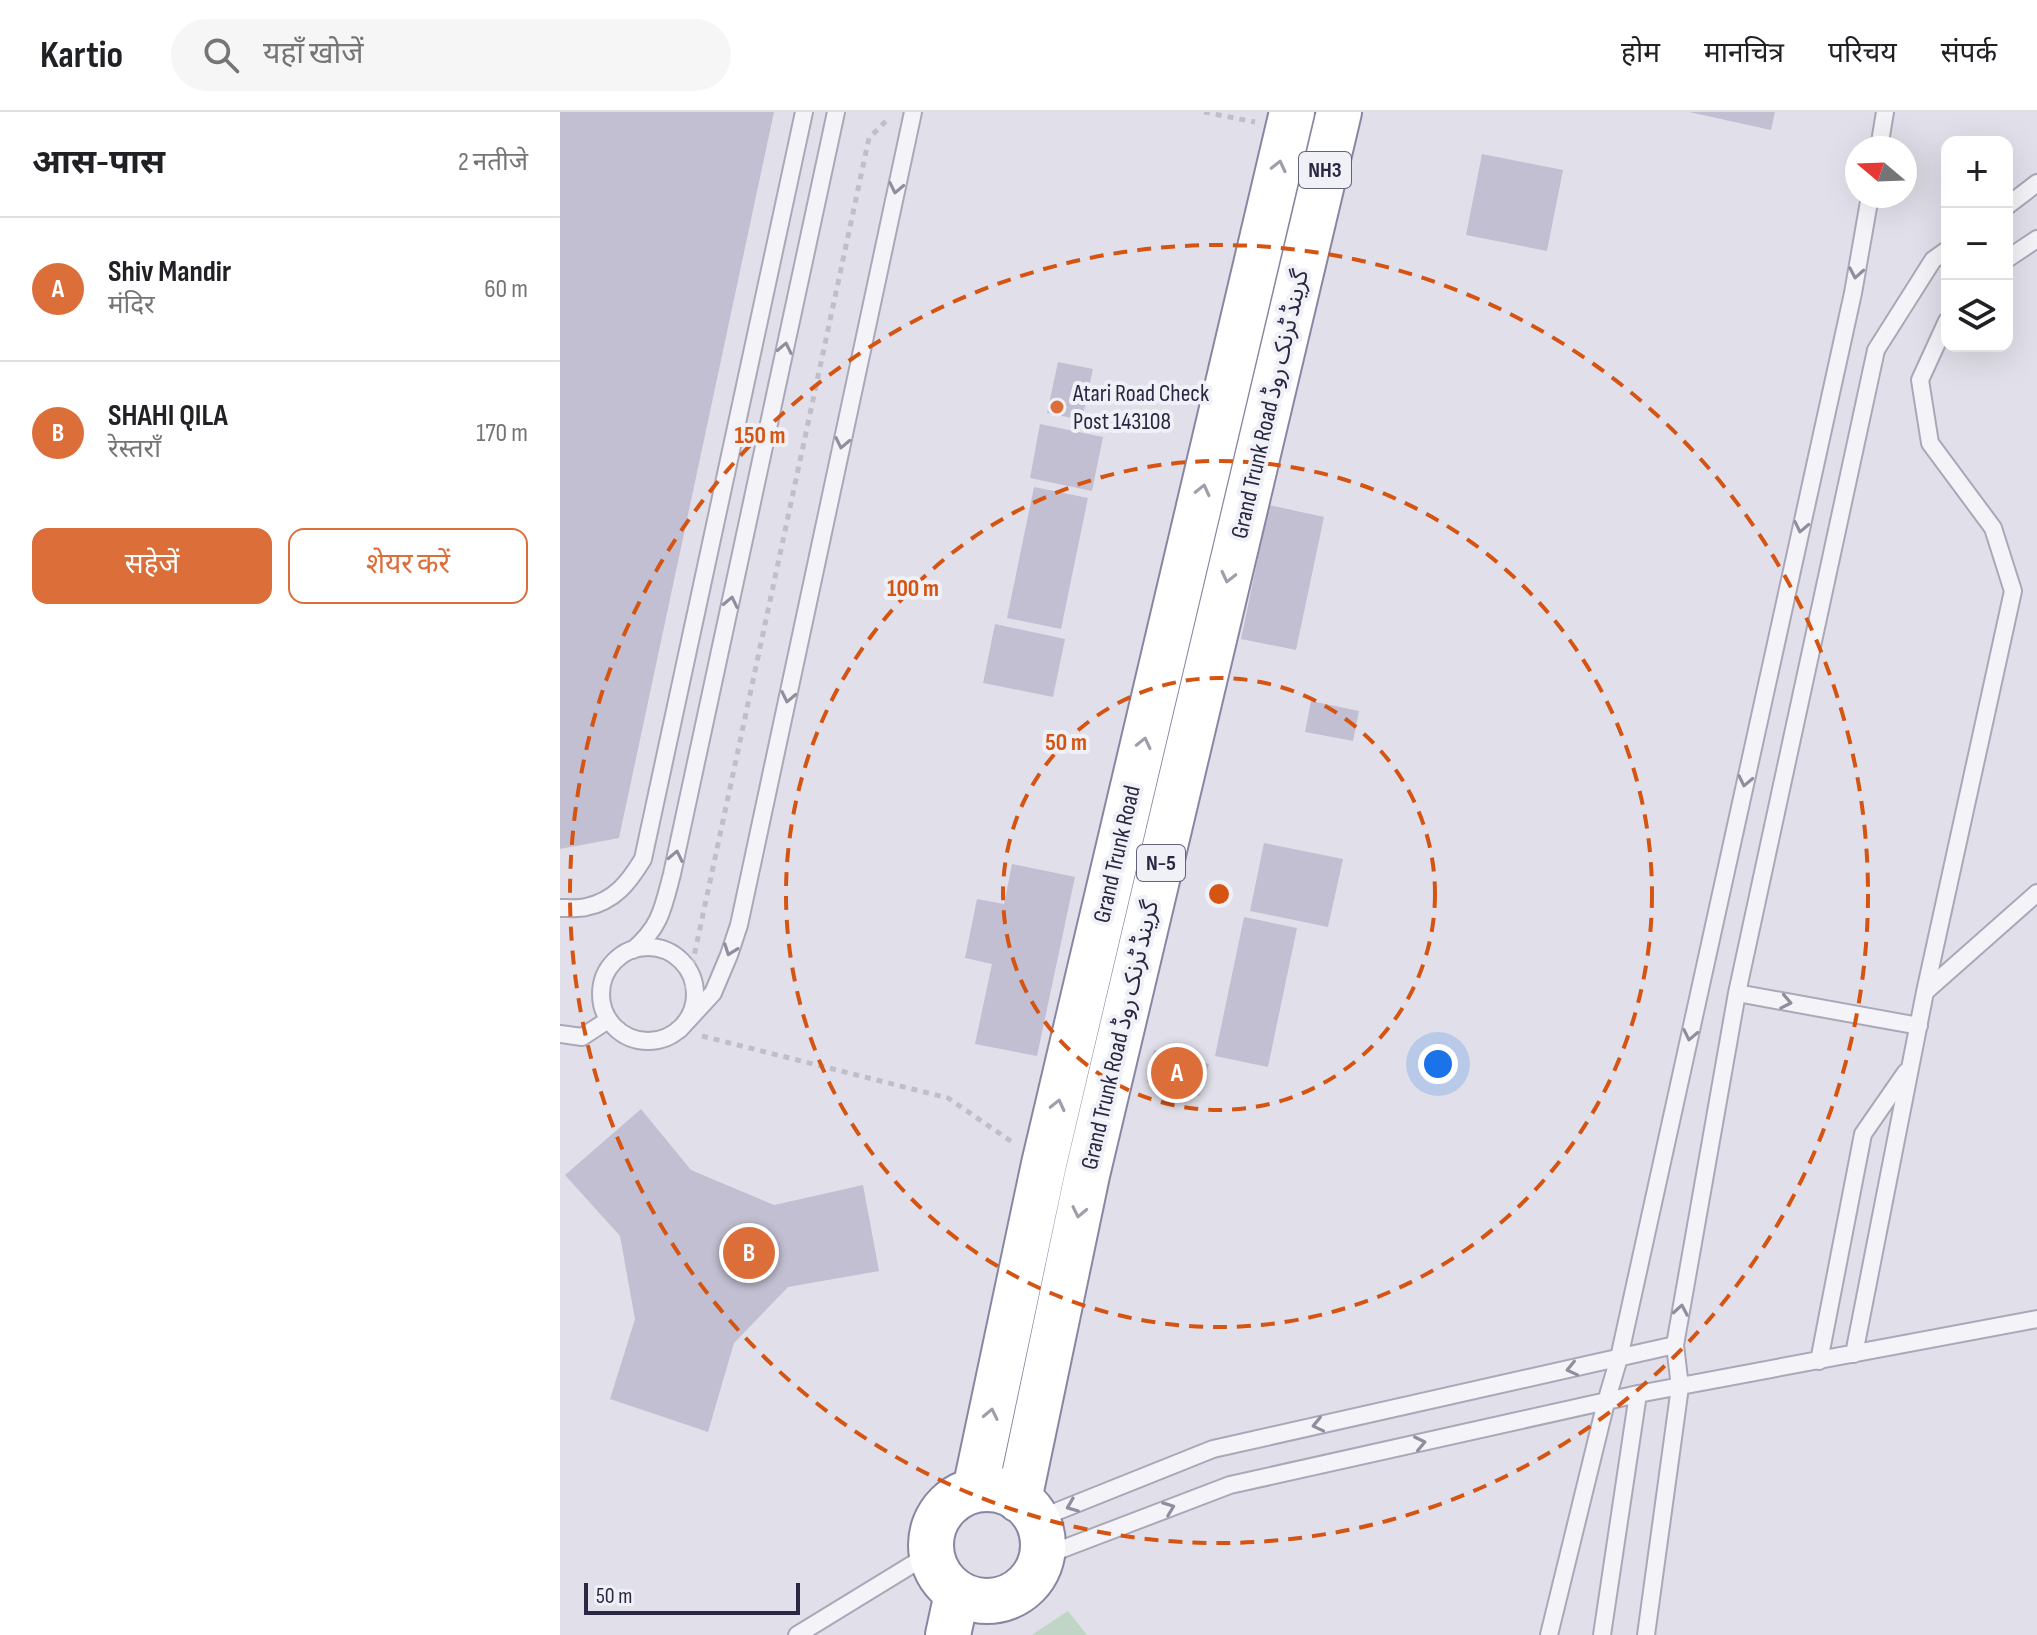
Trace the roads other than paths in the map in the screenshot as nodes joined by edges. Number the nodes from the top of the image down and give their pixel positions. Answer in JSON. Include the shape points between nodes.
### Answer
{"nodes":[{"id":1,"x":804,"y":112,"type":"edge"},
{"id":2,"x":836,"y":112,"type":"edge"},
{"id":3,"x":913,"y":112,"type":"edge"},
{"id":4,"x":1339,"y":112,"type":"edge"},
{"id":5,"x":1885,"y":112,"type":"edge"},
{"id":6,"x":1290,"y":120,"type":"edge"},
{"id":7,"x":1881,"y":136,"type":"edge"},
{"id":8,"x":2037,"y":183,"type":"edge"},
{"id":9,"x":2013,"y":201,"type":"edge"},
{"id":10,"x":1868,"y":208,"type":"edge"},
{"id":11,"x":1267,"y":219,"type":"joint"},
{"id":12,"x":1311,"y":229,"type":"joint"},
{"id":13,"x":2037,"y":239,"type":"edge"},
{"id":14,"x":1941,"y":254,"type":"edge"},
{"id":15,"x":2013,"y":255,"type":"edge"},
{"id":16,"x":1941,"y":334,"type":"edge"},
{"id":17,"x":2037,"y":893,"type":"edge"},
{"id":18,"x":560,"y":908,"type":"edge"},
{"id":19,"x":633,"y":950,"type":"junction"},
{"id":20,"x":1925,"y":992,"type":"junction"},
{"id":21,"x":1737,"y":993,"type":"junction"},
{"id":22,"x":608,"y":1020,"type":"junction"},
{"id":23,"x":1919,"y":1026,"type":"junction"},
{"id":24,"x":679,"y":1030,"type":"junction"},
{"id":25,"x":560,"y":1034,"type":"edge"},
{"id":26,"x":1911,"y":1066,"type":"junction"},
{"id":27,"x":2037,"y":1319,"type":"edge"},
{"id":28,"x":1675,"y":1345,"type":"junction"},
{"id":29,"x":1854,"y":1354,"type":"junction"},
{"id":30,"x":1619,"y":1358,"type":"junction"},
{"id":31,"x":1819,"y":1361,"type":"junction"},
{"id":32,"x":1680,"y":1387,"type":"junction"},
{"id":33,"x":1638,"y":1394,"type":"junction"},
{"id":34,"x":1606,"y":1402,"type":"junction"},
{"id":35,"x":975,"y":1490,"type":"junction"},
{"id":36,"x":1034,"y":1525,"type":"junction"},
{"id":37,"x":931,"y":1553,"type":"junction"},
{"id":38,"x":957,"y":1593,"type":"junction"},
{"id":39,"x":1003,"y":1609,"type":"edge"},
{"id":40,"x":797,"y":1635,"type":"edge"},
{"id":41,"x":948,"y":1635,"type":"edge"},
{"id":42,"x":1549,"y":1635,"type":"edge"},
{"id":43,"x":1602,"y":1635,"type":"edge"},
{"id":44,"x":1646,"y":1635,"type":"edge"}],
"edges":[{"from":1,"to":18,"type":"lane","via":[[643,859],[630,881],[610,898],[586,907]]},
{"from":19,"to":2,"type":"lane","one_way":true,"via":[[656,925],[672,874]]},
{"from":3,"to":24,"type":"lane","one_way":true,"via":[[739,925],[713,993]]},
{"from":4,"to":12,"type":"highway","number":"NH3"},
{"from":5,"to":7,"type":"lane"},
{"from":11,"to":6,"type":"highway","number":"NH3","one_way":true},
{"from":8,"to":9,"type":"lane"},
{"from":10,"to":30,"type":"lane","one_way":true},
{"from":35,"to":11,"type":"highway","name":"Grand Trunk Road","number":"N-5","one_way":true,"via":[[1044,1164]]},
{"from":12,"to":36,"type":"highway","name":"Grand Trunk Road گرینڈ ٹرنک روڈ","number":"N-5","one_way":true,"via":[[1087,1175]]},
{"from":13,"to":15,"type":"lane"},
{"from":14,"to":21,"type":"lane","via":[[1876,350]]},
{"from":16,"to":20,"type":"lane","via":[[1920,380],[1930,443],[1993,528],[2013,591]]},
{"from":17,"to":20,"type":"lane"},
{"from":19,"to":22,"type":"lane","via":[[613,962],[600,988]]},
{"from":19,"to":24,"type":"lane","via":[[655,947],[669,952],[690,972],[695,1002]]},
{"from":20,"to":23,"type":"lane"},
{"from":21,"to":23,"type":"lane","one_way":true},
{"from":28,"to":21,"type":"lane","one_way":true},
{"from":22,"to":24,"type":"lane","via":[[633,1040],[665,1039]]},
{"from":22,"to":25,"type":"lane","via":[[582,1037]]},
{"from":23,"to":26,"type":"lane"},
{"from":26,"to":29,"type":"lane"},
{"from":26,"to":31,"type":"lane","via":[[1863,1134]]},
{"from":27,"to":29,"type":"lane"},
{"from":28,"to":30,"type":"lane"},
{"from":28,"to":32,"type":"lane"},
{"from":29,"to":31,"type":"lane"},
{"from":30,"to":34,"type":"lane"},
{"from":30,"to":36,"type":"lane","one_way":true,"via":[[1213,1449]]},
{"from":31,"to":32,"type":"lane"},
{"from":32,"to":33,"type":"lane"},
{"from":32,"to":44,"type":"lane"},
{"from":33,"to":34,"type":"lane"},
{"from":33,"to":43,"type":"lane"},
{"from":36,"to":34,"type":"lane","one_way":true},
{"from":34,"to":42,"type":"lane"},
{"from":35,"to":36,"type":"highway","via":[[999,1491]]},
{"from":35,"to":37,"type":"highway","via":[[941,1511],[932,1531]]},
{"from":36,"to":39,"type":"highway","name":"Grand Trunk Road گرینڈ ٹرنک روڈ","number":"N-5","via":[[1033,1579]]},
{"from":37,"to":38,"type":"highway","via":[[940,1576]]},
{"from":37,"to":40,"type":"lane"},
{"from":38,"to":39,"type":"highway"},
{"from":38,"to":41,"type":"highway"}]}
